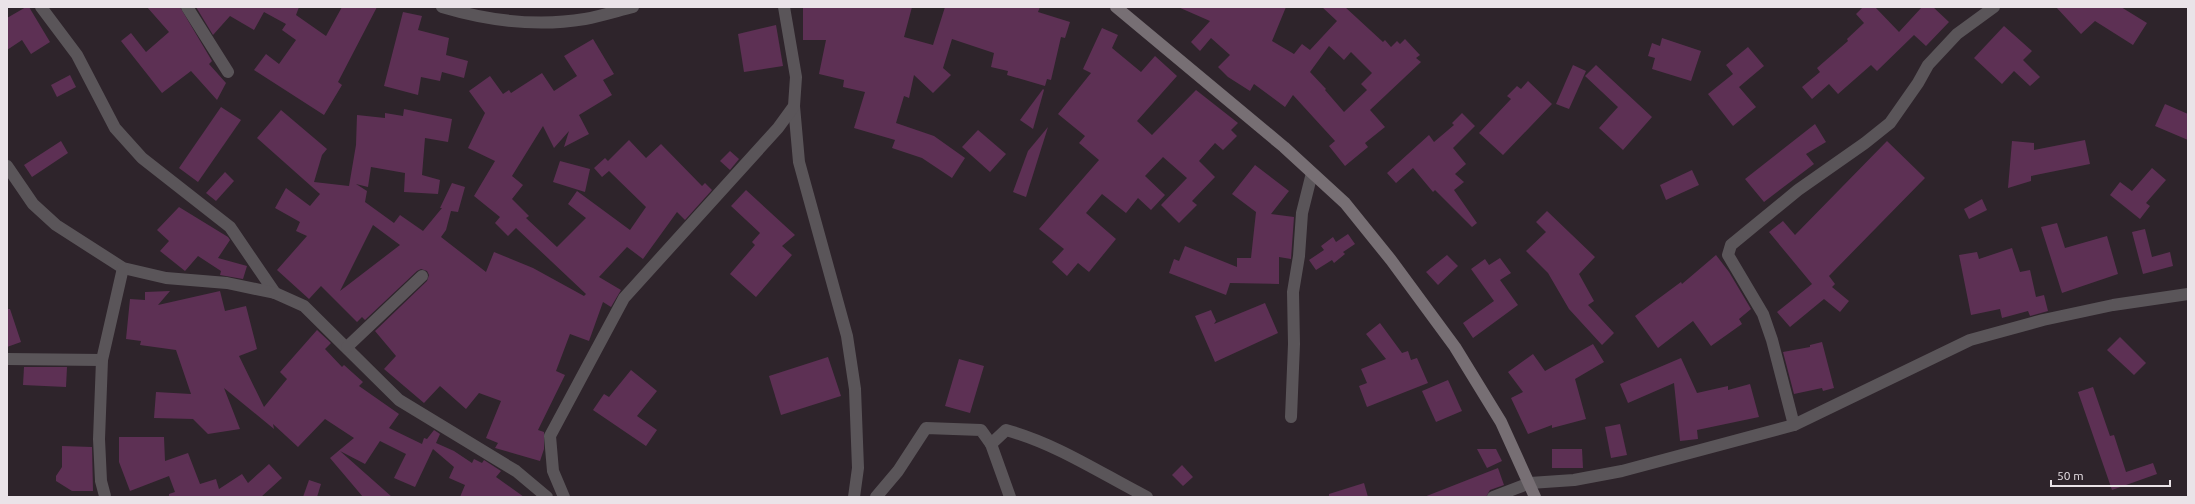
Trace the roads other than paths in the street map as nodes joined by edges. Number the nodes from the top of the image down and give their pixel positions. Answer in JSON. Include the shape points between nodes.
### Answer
{"nodes":[{"id":1,"x":41,"y":7,"type":"edge"},
{"id":2,"x":187,"y":7,"type":"edge"},
{"id":3,"x":442,"y":7,"type":"edge"},
{"id":4,"x":633,"y":7,"type":"edge"},
{"id":5,"x":784,"y":7,"type":"edge"},
{"id":6,"x":1116,"y":7,"type":"edge"},
{"id":7,"x":1994,"y":7,"type":"edge"},
{"id":8,"x":228,"y":72,"type":"dead end"},
{"id":9,"x":794,"y":106,"type":"junction"},
{"id":10,"x":7,"y":166,"type":"edge"},
{"id":11,"x":1312,"y":173,"type":"junction"},
{"id":12,"x":123,"y":268,"type":"junction"},
{"id":13,"x":422,"y":276,"type":"dead end"},
{"id":14,"x":275,"y":293,"type":"junction"},
{"id":15,"x":2188,"y":294,"type":"edge"},
{"id":16,"x":347,"y":348,"type":"junction"},
{"id":17,"x":7,"y":359,"type":"edge"},
{"id":18,"x":102,"y":360,"type":"junction"},
{"id":19,"x":1291,"y":417,"type":"dead end"},
{"id":20,"x":1794,"y":425,"type":"junction"},
{"id":21,"x":991,"y":444,"type":"junction"},
{"id":22,"x":1530,"y":483,"type":"junction"},
{"id":23,"x":105,"y":496,"type":"edge"},
{"id":24,"x":547,"y":497,"type":"edge"},
{"id":25,"x":564,"y":497,"type":"edge"},
{"id":26,"x":854,"y":497,"type":"edge"},
{"id":27,"x":876,"y":497,"type":"edge"},
{"id":28,"x":1010,"y":497,"type":"edge"},
{"id":29,"x":1147,"y":497,"type":"edge"},
{"id":30,"x":1493,"y":497,"type":"edge"},
{"id":31,"x":1535,"y":497,"type":"edge"}],
"edges":[{"from":1,"to":14,"type":"street","via":[[77,55],[114,128],[142,158],[230,228]]},
{"from":2,"to":8,"type":"street"},
{"from":3,"to":4,"type":"street","via":[[474,16],[526,23],[585,19]]},
{"from":5,"to":9,"type":"street","via":[[796,77]]},
{"from":6,"to":11,"type":"main road"},
{"from":7,"to":20,"type":"street","via":[[1957,34],[1928,65],[1918,84],[1890,123],[1865,144],[1798,190],[1731,245],[1728,255],[1763,314]]},
{"from":9,"to":25,"type":"street","via":[[778,128],[624,298],[550,436],[553,471]]},
{"from":9,"to":26,"type":"street","via":[[799,162],[847,336],[855,389],[858,468]]},
{"from":10,"to":12,"type":"street","via":[[33,204],[56,225]]},
{"from":11,"to":19,"type":"street","via":[[1302,213],[1293,292]]},
{"from":11,"to":22,"type":"main road","via":[[1345,203],[1455,347],[1501,422]]},
{"from":12,"to":14,"type":"street","via":[[166,278],[227,283]]},
{"from":12,"to":18,"type":"street"},
{"from":13,"to":16,"type":"street"},
{"from":14,"to":16,"type":"street","via":[[304,306]]},
{"from":15,"to":20,"type":"street","via":[[2113,305],[2043,320],[1970,340]]},
{"from":16,"to":24,"type":"street","via":[[399,400],[516,471]]},
{"from":17,"to":18,"type":"street"},
{"from":18,"to":23,"type":"street","via":[[99,439],[101,481]]},
{"from":20,"to":22,"type":"street","via":[[1622,471],[1574,480]]},
{"from":21,"to":27,"type":"street","via":[[981,430],[926,428],[898,471]]},
{"from":21,"to":28,"type":"street"},
{"from":21,"to":29,"type":"street","via":[[1006,430],[1028,436],[1059,449]]},
{"from":22,"to":30,"type":"street"},
{"from":22,"to":31,"type":"main road"}]}
